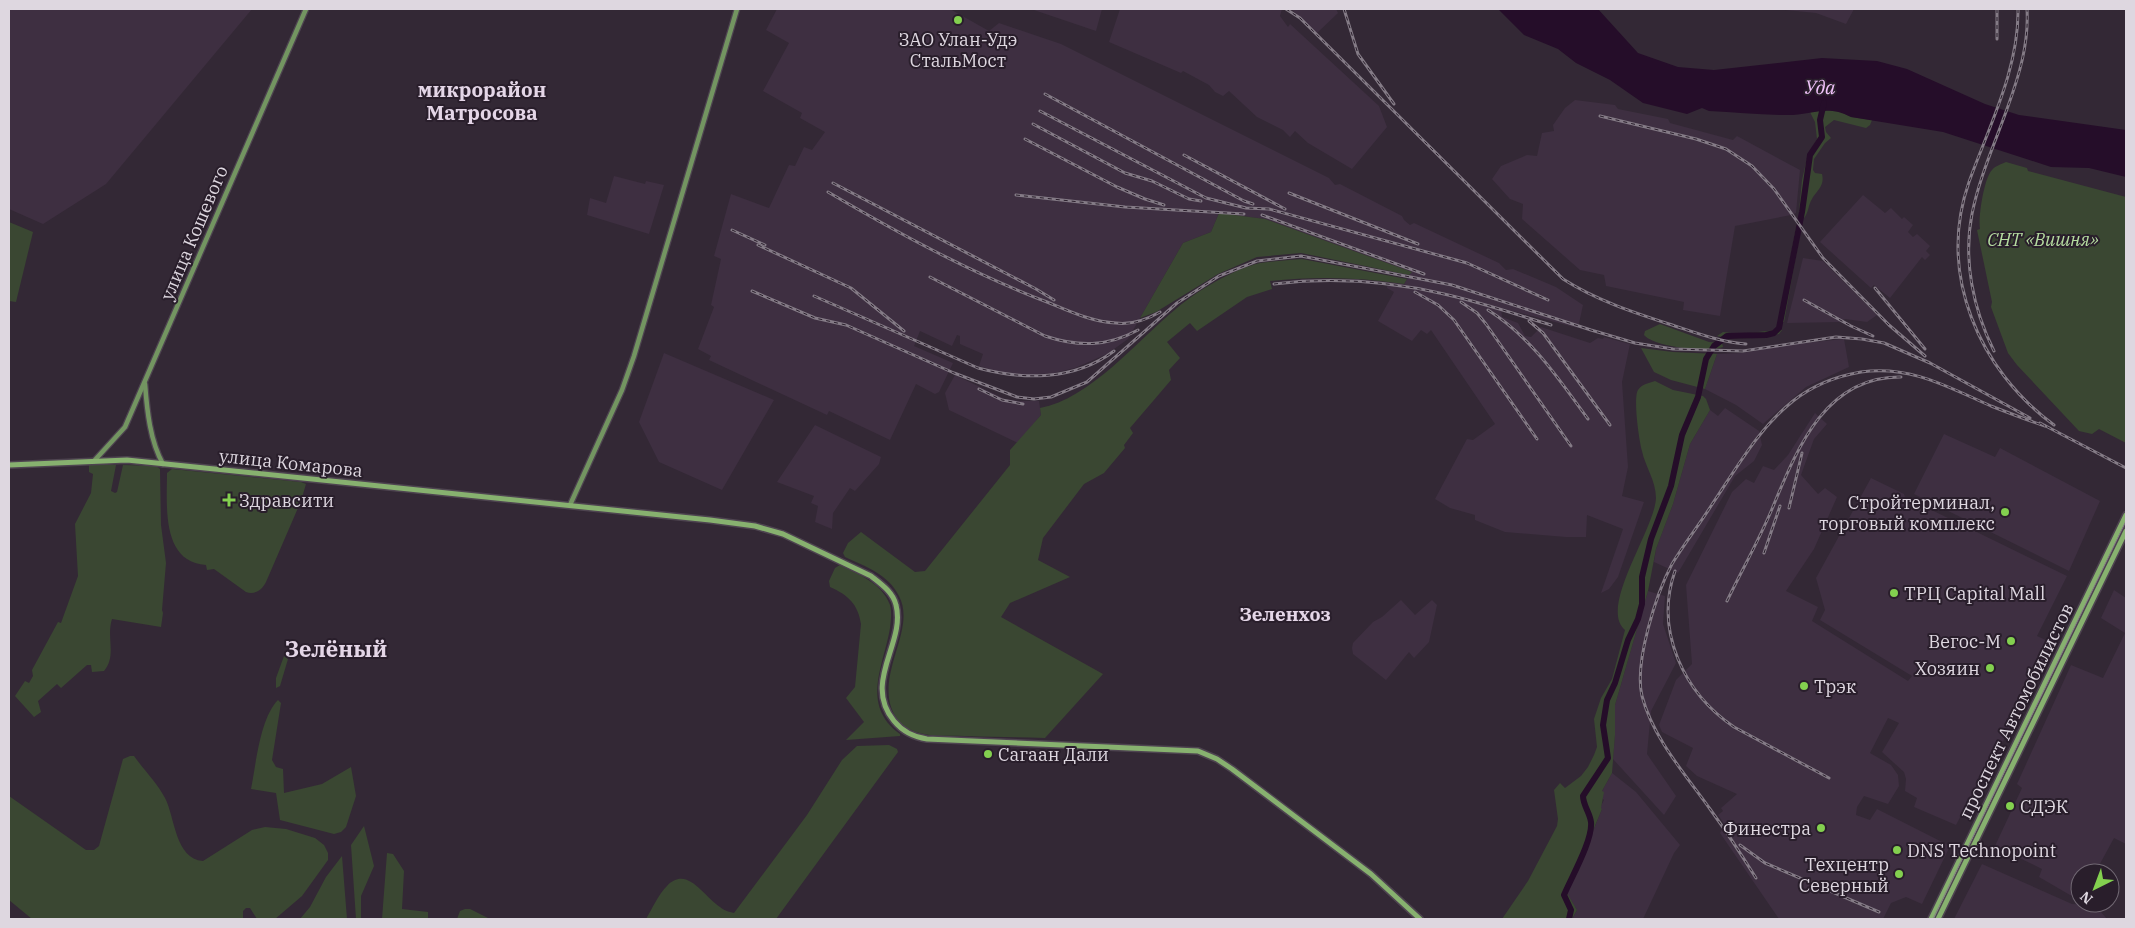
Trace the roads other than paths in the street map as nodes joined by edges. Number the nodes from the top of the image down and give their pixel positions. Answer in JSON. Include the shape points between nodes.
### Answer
{"nodes":[{"id":1,"x":306,"y":9,"type":"edge"},
{"id":2,"x":737,"y":9,"type":"edge"},
{"id":3,"x":144,"y":383,"type":"junction"},
{"id":4,"x":94,"y":461,"type":"junction"},
{"id":5,"x":163,"y":464,"type":"junction"},
{"id":6,"x":9,"y":465,"type":"edge"},
{"id":7,"x":570,"y":506,"type":"junction"},
{"id":8,"x":2126,"y":515,"type":"edge"},
{"id":9,"x":2126,"y":531,"type":"edge"},
{"id":10,"x":1420,"y":919,"type":"edge"},
{"id":11,"x":1931,"y":919,"type":"edge"},
{"id":12,"x":1938,"y":919,"type":"edge"}],
"edges":[{"from":1,"to":3,"type":"main road","name":"улица Кошевого"},
{"from":2,"to":7,"type":"main road","via":[[634,356]]},
{"from":3,"to":4,"type":"main road","name":"улица Кошевого","via":[[125,427]]},
{"from":3,"to":5,"type":"main road","via":[[156,449]]},
{"from":4,"to":5,"type":"main road","name":"улица Комарова"},
{"from":4,"to":6,"type":"main road","name":"улица Комарова"},
{"from":5,"to":7,"type":"main road","name":"улица Комарова"},
{"from":7,"to":10,"type":"main road","name":"улица Комарова","via":[[755,526],[783,534],[871,576],[883,585],[896,604],[896,625],[883,677],[883,698],[891,717],[905,732],[927,739],[1198,751],[1232,769],[1334,845]]},
{"from":8,"to":11,"type":"main road","name":"проспект Автомобилистов"},
{"from":9,"to":12,"type":"main road","name":"проспект Автомобилистов"}]}
